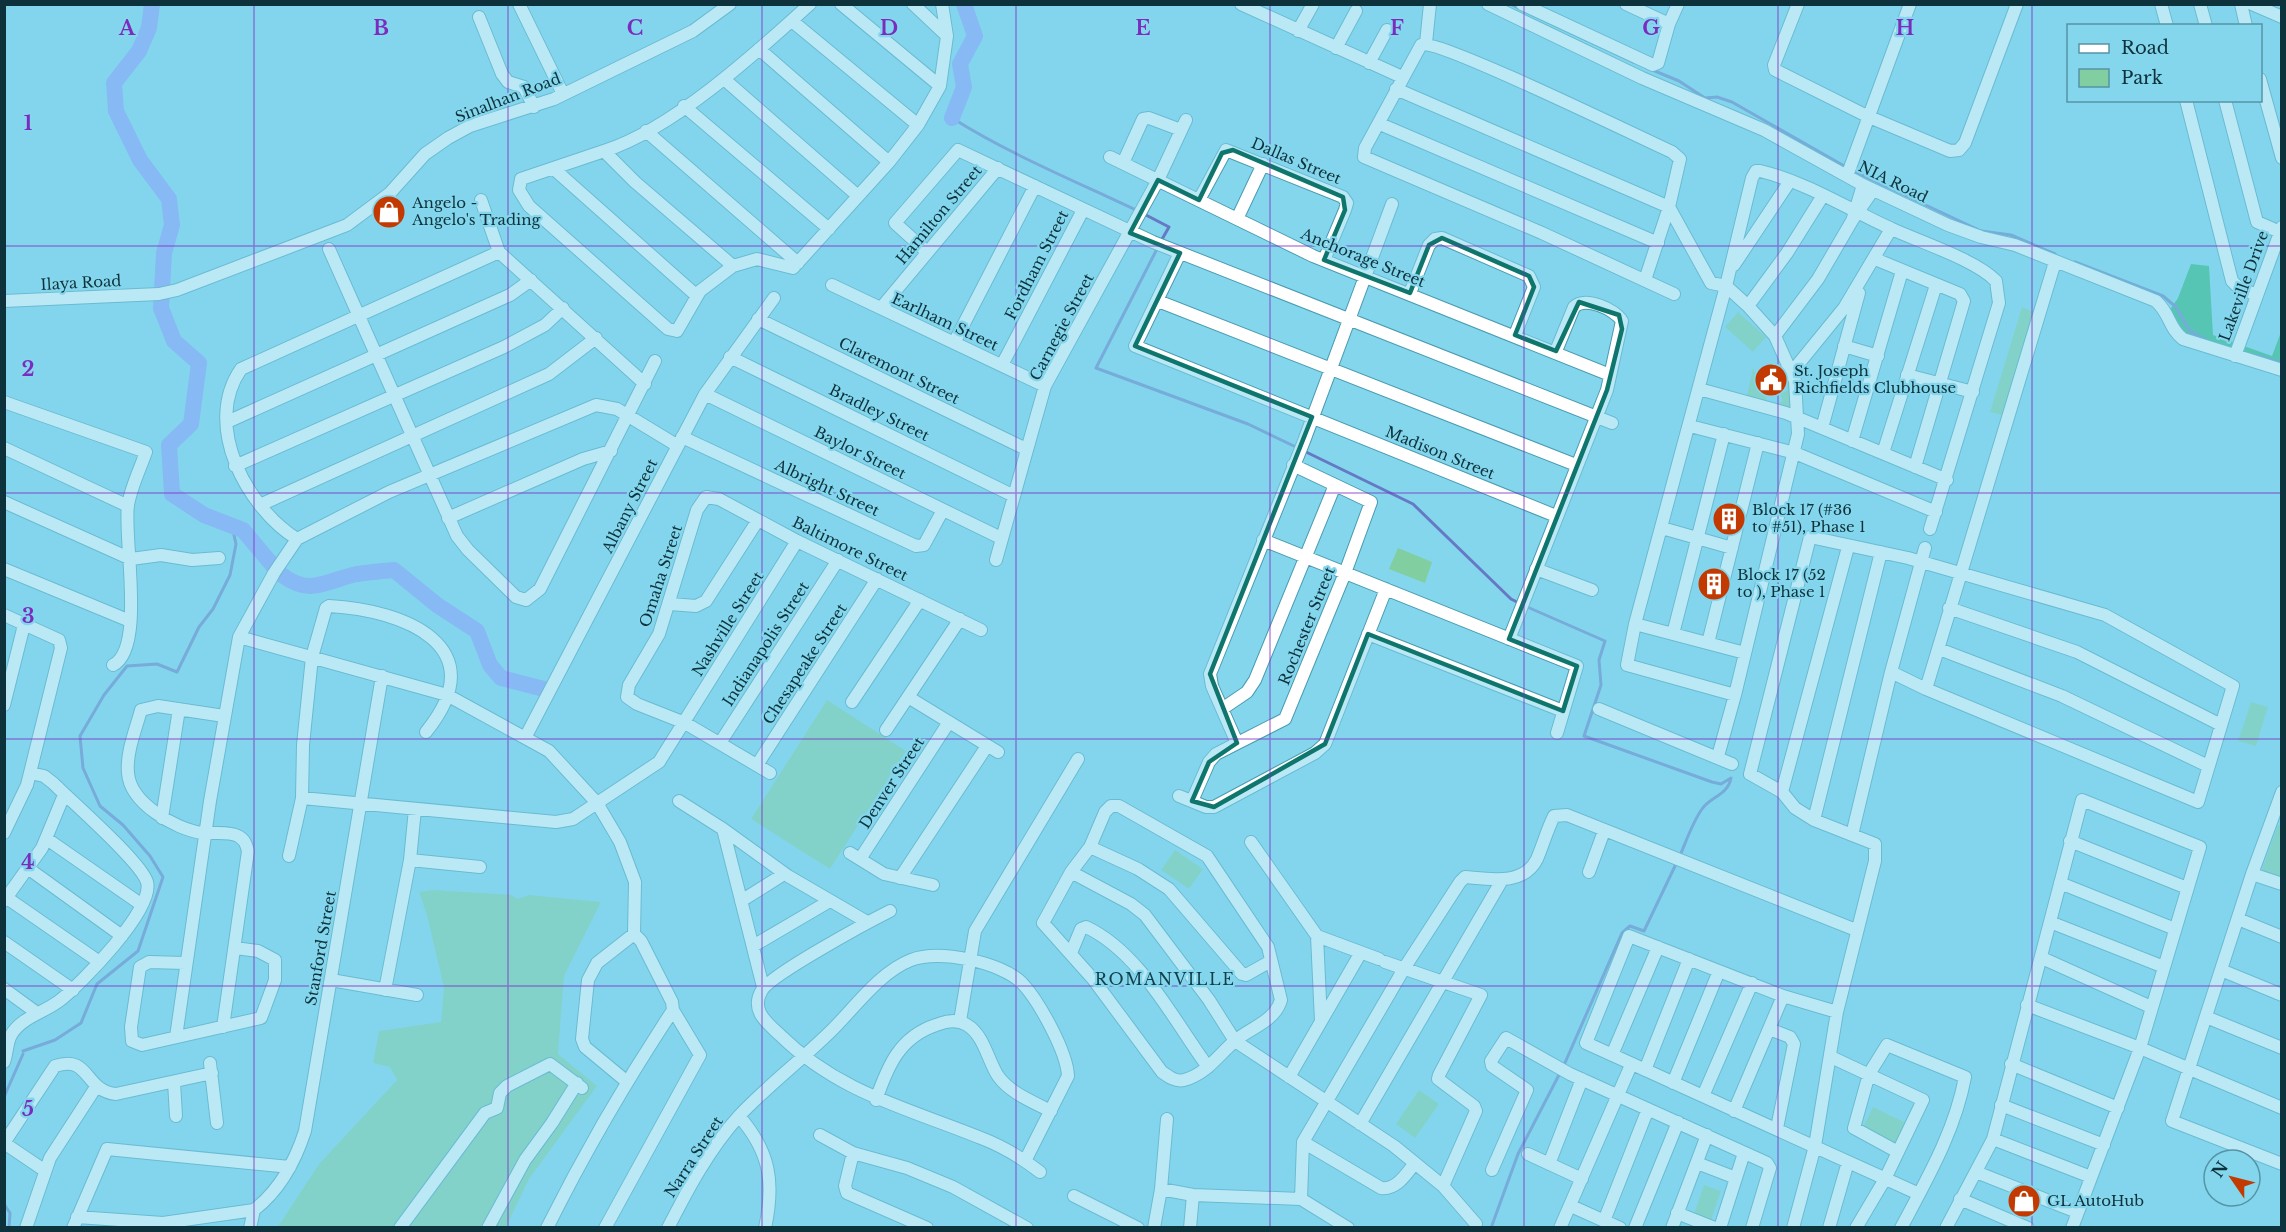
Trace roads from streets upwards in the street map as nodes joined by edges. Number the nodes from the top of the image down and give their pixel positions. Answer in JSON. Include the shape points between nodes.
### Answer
{"nodes":[{"id":1,"x":519,"y":4,"type":"edge"},
{"id":2,"x":730,"y":4,"type":"edge"},
{"id":3,"x":810,"y":4,"type":"edge"},
{"id":4,"x":841,"y":4,"type":"edge"},
{"id":5,"x":913,"y":4,"type":"edge"},
{"id":6,"x":942,"y":4,"type":"edge"},
{"id":7,"x":1241,"y":4,"type":"edge"},
{"id":8,"x":1313,"y":4,"type":"edge"},
{"id":9,"x":1430,"y":4,"type":"edge"},
{"id":10,"x":1488,"y":4,"type":"edge"},
{"id":11,"x":1521,"y":4,"type":"edge"},
{"id":12,"x":1626,"y":4,"type":"edge"},
{"id":13,"x":1678,"y":4,"type":"edge"},
{"id":14,"x":1798,"y":4,"type":"edge"},
{"id":15,"x":1910,"y":4,"type":"edge"},
{"id":16,"x":2017,"y":4,"type":"edge"},
{"id":17,"x":2161,"y":4,"type":"edge"},
{"id":18,"x":2200,"y":4,"type":"edge"},
{"id":19,"x":2241,"y":4,"type":"edge"},
{"id":20,"x":2252,"y":4,"type":"edge"},
{"id":21,"x":1266,"y":10,"type":"edge"},
{"id":22,"x":1356,"y":10,"type":"dead end"},
{"id":23,"x":479,"y":17,"type":"dead end"},
{"id":24,"x":2282,"y":17,"type":"edge"},
{"id":25,"x":792,"y":21,"type":"junction"},
{"id":26,"x":1669,"y":24,"type":"junction"},
{"id":27,"x":2166,"y":24,"type":"edge"},
{"id":28,"x":2205,"y":24,"type":"edge"},
{"id":29,"x":2246,"y":24,"type":"edge"},
{"id":30,"x":1386,"y":30,"type":"dead end"},
{"id":31,"x":1298,"y":31,"type":"junction"},
{"id":32,"x":947,"y":36,"type":"junction"},
{"id":33,"x":1426,"y":43,"type":"junction"},
{"id":34,"x":1336,"y":48,"type":"junction"},
{"id":35,"x":759,"y":49,"type":"junction"},
{"id":36,"x":1369,"y":63,"type":"junction"},
{"id":37,"x":1402,"y":77,"type":"junction"},
{"id":38,"x":724,"y":78,"type":"junction"},
{"id":39,"x":940,"y":86,"type":"junction"},
{"id":40,"x":2262,"y":86,"type":"edge"},
{"id":41,"x":1396,"y":89,"type":"junction"},
{"id":42,"x":563,"y":94,"type":"junction"},
{"id":43,"x":2187,"y":102,"type":"edge"},
{"id":44,"x":2226,"y":102,"type":"edge"},
{"id":45,"x":684,"y":106,"type":"junction"},
{"id":46,"x":534,"y":107,"type":"junction"},
{"id":47,"x":1867,"y":116,"type":"junction"},
{"id":48,"x":1380,"y":124,"type":"junction"},
{"id":49,"x":918,"y":125,"type":"junction"},
{"id":50,"x":646,"y":130,"type":"junction"},
{"id":51,"x":603,"y":151,"type":"junction"},
{"id":52,"x":1110,"y":157,"type":"dead end"},
{"id":53,"x":2282,"y":158,"type":"edge"},
{"id":54,"x":890,"y":162,"type":"junction"},
{"id":55,"x":1123,"y":163,"type":"junction"},
{"id":56,"x":1263,"y":164,"type":"junction"},
{"id":57,"x":998,"y":168,"type":"junction"},
{"id":58,"x":554,"y":169,"type":"junction"},
{"id":59,"x":1847,"y":176,"type":"junction"},
{"id":60,"x":1158,"y":180,"type":"junction"},
{"id":61,"x":1790,"y":181,"type":"junction"},
{"id":62,"x":1035,"y":186,"type":"junction"},
{"id":63,"x":1868,"y":188,"type":"junction"},
{"id":64,"x":858,"y":196,"type":"junction"},
{"id":65,"x":1822,"y":196,"type":"junction"},
{"id":66,"x":481,"y":200,"type":"dead end"},
{"id":67,"x":1198,"y":200,"type":"junction"},
{"id":68,"x":1392,"y":204,"type":"dead end"},
{"id":69,"x":1669,"y":207,"type":"junction"},
{"id":70,"x":1083,"y":210,"type":"junction"},
{"id":71,"x":1854,"y":214,"type":"junction"},
{"id":72,"x":1237,"y":219,"type":"junction"},
{"id":73,"x":829,"y":229,"type":"junction"},
{"id":74,"x":1891,"y":229,"type":"junction"},
{"id":75,"x":2281,"y":229,"type":"edge"},
{"id":76,"x":1130,"y":232,"type":"junction"},
{"id":77,"x":1658,"y":243,"type":"junction"},
{"id":78,"x":329,"y":249,"type":"dead end"},
{"id":79,"x":499,"y":252,"type":"junction"},
{"id":80,"x":927,"y":252,"type":"junction"},
{"id":81,"x":1180,"y":253,"type":"junction"},
{"id":82,"x":2277,"y":255,"type":"edge"},
{"id":83,"x":1875,"y":259,"type":"junction"},
{"id":84,"x":1324,"y":260,"type":"junction"},
{"id":85,"x":2055,"y":262,"type":"junction"},
{"id":86,"x":798,"y":263,"type":"junction"},
{"id":87,"x":733,"y":266,"type":"junction"},
{"id":88,"x":1730,"y":271,"type":"junction"},
{"id":89,"x":1902,"y":271,"type":"junction"},
{"id":90,"x":1365,"y":276,"type":"junction"},
{"id":91,"x":531,"y":280,"type":"junction"},
{"id":92,"x":1644,"y":280,"type":"junction"},
{"id":93,"x":1861,"y":283,"type":"junction"},
{"id":94,"x":832,"y":285,"type":"dead end"},
{"id":95,"x":1936,"y":285,"type":"junction"},
{"id":96,"x":1725,"y":286,"type":"junction"},
{"id":97,"x":1410,"y":293,"type":"junction"},
{"id":98,"x":159,"y":294,"type":"joint"},
{"id":99,"x":1674,"y":294,"type":"dead end"},
{"id":100,"x":2256,"y":295,"type":"junction"},
{"id":101,"x":697,"y":296,"type":"junction"},
{"id":102,"x":774,"y":298,"type":"dead end"},
{"id":103,"x":4,"y":301,"type":"edge"},
{"id":104,"x":1158,"y":301,"type":"junction"},
{"id":105,"x":1748,"y":306,"type":"junction"},
{"id":106,"x":563,"y":308,"type":"junction"},
{"id":107,"x":881,"y":308,"type":"junction"},
{"id":108,"x":360,"y":316,"type":"junction"},
{"id":109,"x":758,"y":319,"type":"junction"},
{"id":110,"x":1349,"y":319,"type":"junction"},
{"id":111,"x":1515,"y":335,"type":"junction"},
{"id":112,"x":1775,"y":336,"type":"junction"},
{"id":113,"x":596,"y":338,"type":"junction"},
{"id":114,"x":954,"y":343,"type":"junction"},
{"id":115,"x":1844,"y":346,"type":"junction"},
{"id":116,"x":1556,"y":351,"type":"junction"},
{"id":117,"x":376,"y":355,"type":"junction"},
{"id":118,"x":1878,"y":356,"type":"junction"},
{"id":119,"x":2235,"y":356,"type":"junction"},
{"id":120,"x":730,"y":357,"type":"junction"},
{"id":121,"x":655,"y":361,"type":"dead end"},
{"id":122,"x":1002,"y":365,"type":"junction"},
{"id":123,"x":1330,"y":369,"type":"junction"},
{"id":124,"x":2282,"y":370,"type":"edge"},
{"id":125,"x":1791,"y":373,"type":"junction"},
{"id":126,"x":1611,"y":375,"type":"junction"},
{"id":127,"x":1907,"y":375,"type":"junction"},
{"id":128,"x":1941,"y":383,"type":"junction"},
{"id":129,"x":645,"y":384,"type":"junction"},
{"id":130,"x":1045,"y":386,"type":"junction"},
{"id":131,"x":1699,"y":389,"type":"junction"},
{"id":132,"x":1973,"y":392,"type":"junction"},
{"id":133,"x":705,"y":394,"type":"junction"},
{"id":134,"x":394,"y":397,"type":"junction"},
{"id":135,"x":4,"y":402,"type":"edge"},
{"id":136,"x":1596,"y":416,"type":"junction"},
{"id":137,"x":628,"y":417,"type":"junction"},
{"id":138,"x":1312,"y":417,"type":"junction"},
{"id":139,"x":1799,"y":418,"type":"junction"},
{"id":140,"x":228,"y":422,"type":"junction"},
{"id":141,"x":1612,"y":423,"type":"dead end"},
{"id":142,"x":1690,"y":426,"type":"junction"},
{"id":143,"x":1822,"y":428,"type":"junction"},
{"id":144,"x":1724,"y":434,"type":"junction"},
{"id":145,"x":413,"y":437,"type":"junction"},
{"id":146,"x":680,"y":441,"type":"junction"},
{"id":147,"x":1852,"y":441,"type":"junction"},
{"id":148,"x":1758,"y":443,"type":"junction"},
{"id":149,"x":4,"y":448,"type":"edge"},
{"id":150,"x":1026,"y":449,"type":"junction"},
{"id":151,"x":611,"y":451,"type":"junction"},
{"id":152,"x":1795,"y":453,"type":"junction"},
{"id":153,"x":1883,"y":453,"type":"junction"},
{"id":154,"x":1296,"y":460,"type":"junction"},
{"id":155,"x":1576,"y":465,"type":"junction"},
{"id":156,"x":235,"y":466,"type":"junction"},
{"id":157,"x":1915,"y":467,"type":"junction"},
{"id":158,"x":429,"y":476,"type":"junction"},
{"id":159,"x":1947,"y":480,"type":"junction"},
{"id":160,"x":1335,"y":485,"type":"junction"},
{"id":161,"x":706,"y":496,"type":"joint"},
{"id":162,"x":1014,"y":496,"type":"junction"},
{"id":163,"x":4,"y":501,"type":"edge"},
{"id":164,"x":128,"y":506,"type":"junction"},
{"id":165,"x":260,"y":506,"type":"junction"},
{"id":166,"x":943,"y":510,"type":"junction"},
{"id":167,"x":1936,"y":512,"type":"junction"},
{"id":168,"x":1556,"y":516,"type":"junction"},
{"id":169,"x":448,"y":518,"type":"junction"},
{"id":170,"x":758,"y":520,"type":"junction"},
{"id":171,"x":1662,"y":528,"type":"junction"},
{"id":172,"x":1930,"y":529,"type":"dead end"},
{"id":173,"x":1698,"y":537,"type":"junction"},
{"id":174,"x":1001,"y":538,"type":"junction"},
{"id":175,"x":297,"y":539,"type":"junction"},
{"id":176,"x":1263,"y":540,"type":"junction"},
{"id":177,"x":797,"y":541,"type":"junction"},
{"id":178,"x":1848,"y":547,"type":"junction"},
{"id":179,"x":1732,"y":548,"type":"junction"},
{"id":180,"x":1925,"y":548,"type":"dead end"},
{"id":181,"x":1881,"y":552,"type":"junction"},
{"id":182,"x":1306,"y":557,"type":"junction"},
{"id":183,"x":219,"y":558,"type":"dead end"},
{"id":184,"x":130,"y":559,"type":"junction"},
{"id":185,"x":838,"y":560,"type":"junction"},
{"id":186,"x":996,"y":560,"type":"dead end"},
{"id":187,"x":1920,"y":562,"type":"junction"},
{"id":188,"x":4,"y":569,"type":"edge"},
{"id":189,"x":1536,"y":569,"type":"junction"},
{"id":190,"x":1345,"y":573,"type":"junction"},
{"id":191,"x":1960,"y":574,"type":"junction"},
{"id":192,"x":877,"y":579,"type":"junction"},
{"id":193,"x":1386,"y":589,"type":"junction"},
{"id":194,"x":1592,"y":590,"type":"dead end"},
{"id":195,"x":920,"y":600,"type":"junction"},
{"id":196,"x":670,"y":604,"type":"junction"},
{"id":197,"x":1949,"y":608,"type":"junction"},
{"id":198,"x":4,"y":615,"type":"edge"},
{"id":199,"x":960,"y":619,"type":"junction"},
{"id":200,"x":130,"y":621,"type":"junction"},
{"id":201,"x":1635,"y":624,"type":"junction"},
{"id":202,"x":24,"y":625,"type":"junction"},
{"id":203,"x":981,"y":630,"type":"dead end"},
{"id":204,"x":1368,"y":634,"type":"junction"},
{"id":205,"x":1673,"y":634,"type":"junction"},
{"id":206,"x":239,"y":637,"type":"junction"},
{"id":207,"x":1509,"y":639,"type":"junction"},
{"id":208,"x":1708,"y":643,"type":"junction"},
{"id":209,"x":1939,"y":649,"type":"junction"},
{"id":210,"x":1745,"y":653,"type":"junction"},
{"id":211,"x":312,"y":657,"type":"junction"},
{"id":212,"x":113,"y":665,"type":"dead end"},
{"id":213,"x":1891,"y":672,"type":"junction"},
{"id":214,"x":382,"y":676,"type":"junction"},
{"id":215,"x":1926,"y":689,"type":"junction"},
{"id":216,"x":447,"y":695,"type":"junction"},
{"id":217,"x":1735,"y":695,"type":"junction"},
{"id":218,"x":908,"y":697,"type":"junction"},
{"id":219,"x":852,"y":702,"type":"dead end"},
{"id":220,"x":4,"y":705,"type":"edge"},
{"id":221,"x":179,"y":709,"type":"junction"},
{"id":222,"x":1222,"y":709,"type":"junction"},
{"id":223,"x":1599,"y":710,"type":"dead end"},
{"id":224,"x":1563,"y":711,"type":"junction"},
{"id":225,"x":224,"y":716,"type":"junction"},
{"id":226,"x":949,"y":722,"type":"junction"},
{"id":227,"x":685,"y":723,"type":"junction"},
{"id":228,"x":2221,"y":725,"type":"junction"},
{"id":229,"x":886,"y":730,"type":"dead end"},
{"id":230,"x":426,"y":732,"type":"dead end"},
{"id":231,"x":1557,"y":733,"type":"dead end"},
{"id":232,"x":526,"y":736,"type":"junction"},
{"id":233,"x":720,"y":743,"type":"junction"},
{"id":234,"x":1237,"y":743,"type":"junction"},
{"id":235,"x":1718,"y":756,"type":"junction"},
{"id":236,"x":1078,"y":759,"type":"dead end"},
{"id":237,"x":1732,"y":764,"type":"dead end"},
{"id":238,"x":757,"y":765,"type":"junction"},
{"id":239,"x":2208,"y":766,"type":"junction"},
{"id":240,"x":30,"y":773,"type":"junction"},
{"id":241,"x":770,"y":773,"type":"dead end"},
{"id":242,"x":1782,"y":792,"type":"junction"},
{"id":243,"x":2282,"y":792,"type":"edge"},
{"id":244,"x":64,"y":795,"type":"junction"},
{"id":245,"x":1179,"y":796,"type":"dead end"},
{"id":246,"x":302,"y":798,"type":"junction"},
{"id":247,"x":679,"y":801,"type":"dead end"},
{"id":248,"x":1192,"y":801,"type":"junction"},
{"id":249,"x":597,"y":803,"type":"junction"},
{"id":250,"x":362,"y":804,"type":"junction"},
{"id":251,"x":415,"y":809,"type":"junction"},
{"id":252,"x":2278,"y":816,"type":"edge"},
{"id":253,"x":162,"y":818,"type":"junction"},
{"id":254,"x":1814,"y":820,"type":"junction"},
{"id":255,"x":723,"y":829,"type":"junction"},
{"id":256,"x":1604,"y":831,"type":"junction"},
{"id":257,"x":205,"y":833,"type":"junction"},
{"id":258,"x":4,"y":834,"type":"edge"},
{"id":259,"x":1852,"y":835,"type":"junction"},
{"id":260,"x":47,"y":839,"type":"junction"},
{"id":261,"x":2070,"y":841,"type":"junction"},
{"id":262,"x":1251,"y":842,"type":"dead end"},
{"id":263,"x":1090,"y":847,"type":"junction"},
{"id":264,"x":289,"y":856,"type":"dead end"},
{"id":265,"x":410,"y":860,"type":"junction"},
{"id":266,"x":480,"y":867,"type":"dead end"},
{"id":267,"x":29,"y":869,"type":"junction"},
{"id":268,"x":1071,"y":872,"type":"junction"},
{"id":269,"x":1589,"y":872,"type":"dead end"},
{"id":270,"x":784,"y":874,"type":"junction"},
{"id":271,"x":2252,"y":874,"type":"junction"},
{"id":272,"x":900,"y":878,"type":"junction"},
{"id":273,"x":1502,"y":880,"type":"junction"},
{"id":274,"x":2060,"y":883,"type":"junction"},
{"id":275,"x":2282,"y":884,"type":"edge"},
{"id":276,"x":933,"y":885,"type":"dead end"},
{"id":277,"x":2187,"y":888,"type":"junction"},
{"id":278,"x":6,"y":899,"type":"edge"},
{"id":279,"x":741,"y":901,"type":"junction"},
{"id":280,"x":828,"y":902,"type":"junction"},
{"id":281,"x":142,"y":905,"type":"junction"},
{"id":282,"x":890,"y":911,"type":"dead end"},
{"id":283,"x":2238,"y":919,"type":"junction"},
{"id":284,"x":867,"y":922,"type":"junction"},
{"id":285,"x":2050,"y":922,"type":"junction"},
{"id":286,"x":2175,"y":929,"type":"junction"},
{"id":287,"x":1856,"y":930,"type":"junction"},
{"id":288,"x":634,"y":934,"type":"junction"},
{"id":289,"x":122,"y":936,"type":"junction"},
{"id":290,"x":1317,"y":936,"type":"junction"},
{"id":291,"x":2282,"y":937,"type":"edge"},
{"id":292,"x":4,"y":942,"type":"edge"},
{"id":293,"x":753,"y":946,"type":"junction"},
{"id":294,"x":1658,"y":947,"type":"junction"},
{"id":295,"x":235,"y":948,"type":"junction"},
{"id":296,"x":1071,"y":953,"type":"junction"},
{"id":297,"x":1360,"y":954,"type":"junction"},
{"id":298,"x":2042,"y":958,"type":"junction"},
{"id":299,"x":1689,"y":959,"type":"junction"},
{"id":300,"x":98,"y":961,"type":"junction"},
{"id":301,"x":1271,"y":961,"type":"junction"},
{"id":302,"x":970,"y":962,"type":"junction"},
{"id":303,"x":185,"y":963,"type":"junction"},
{"id":304,"x":1405,"y":967,"type":"junction"},
{"id":305,"x":2164,"y":967,"type":"junction"},
{"id":306,"x":2221,"y":970,"type":"junction"},
{"id":307,"x":1719,"y":971,"type":"junction"},
{"id":308,"x":331,"y":980,"type":"junction"},
{"id":309,"x":1441,"y":982,"type":"junction"},
{"id":310,"x":1752,"y":984,"type":"junction"},
{"id":311,"x":763,"y":987,"type":"junction"},
{"id":312,"x":4,"y":989,"type":"edge"},
{"id":313,"x":73,"y":990,"type":"junction"},
{"id":314,"x":385,"y":990,"type":"junction"},
{"id":315,"x":417,"y":994,"type":"dead end"},
{"id":316,"x":2282,"y":994,"type":"edge"},
{"id":317,"x":1783,"y":996,"type":"junction"},
{"id":318,"x":2027,"y":1005,"type":"junction"},
{"id":319,"x":2151,"y":1007,"type":"junction"},
{"id":320,"x":673,"y":1010,"type":"junction"},
{"id":321,"x":1837,"y":1012,"type":"junction"},
{"id":322,"x":37,"y":1013,"type":"junction"},
{"id":323,"x":2206,"y":1017,"type":"junction"},
{"id":324,"x":960,"y":1021,"type":"junction"},
{"id":325,"x":1322,"y":1021,"type":"junction"},
{"id":326,"x":223,"y":1027,"type":"junction"},
{"id":327,"x":1769,"y":1029,"type":"junction"},
{"id":328,"x":7,"y":1037,"type":"edge"},
{"id":329,"x":176,"y":1037,"type":"junction"},
{"id":330,"x":1235,"y":1041,"type":"junction"},
{"id":331,"x":2140,"y":1048,"type":"junction"},
{"id":332,"x":2282,"y":1048,"type":"edge"},
{"id":333,"x":1612,"y":1055,"type":"junction"},
{"id":334,"x":1832,"y":1057,"type":"junction"},
{"id":335,"x":804,"y":1058,"type":"junction"},
{"id":336,"x":4,"y":1062,"type":"edge"},
{"id":337,"x":2011,"y":1064,"type":"junction"},
{"id":338,"x":1631,"y":1065,"type":"junction"},
{"id":339,"x":1208,"y":1067,"type":"junction"},
{"id":340,"x":2190,"y":1069,"type":"junction"},
{"id":341,"x":1645,"y":1070,"type":"junction"},
{"id":342,"x":1869,"y":1074,"type":"junction"},
{"id":343,"x":1576,"y":1076,"type":"junction"},
{"id":344,"x":1289,"y":1077,"type":"junction"},
{"id":345,"x":626,"y":1081,"type":"junction"},
{"id":346,"x":174,"y":1082,"type":"junction"},
{"id":347,"x":1673,"y":1083,"type":"junction"},
{"id":348,"x":96,"y":1087,"type":"junction"},
{"id":349,"x":1618,"y":1095,"type":"junction"},
{"id":350,"x":1703,"y":1096,"type":"junction"},
{"id":351,"x":876,"y":1100,"type":"junction"},
{"id":352,"x":1325,"y":1101,"type":"junction"},
{"id":353,"x":2001,"y":1105,"type":"junction"},
{"id":354,"x":2118,"y":1108,"type":"junction"},
{"id":355,"x":2282,"y":1108,"type":"edge"},
{"id":356,"x":1648,"y":1109,"type":"junction"},
{"id":357,"x":1051,"y":1111,"type":"junction"},
{"id":358,"x":1734,"y":1111,"type":"junction"},
{"id":359,"x":176,"y":1116,"type":"dead end"},
{"id":360,"x":739,"y":1116,"type":"junction"},
{"id":361,"x":1167,"y":1119,"type":"dead end"},
{"id":362,"x":1678,"y":1122,"type":"junction"},
{"id":363,"x":217,"y":1123,"type":"dead end"},
{"id":364,"x":1360,"y":1124,"type":"junction"},
{"id":365,"x":1777,"y":1128,"type":"junction"},
{"id":366,"x":820,"y":1135,"type":"dead end"},
{"id":367,"x":1707,"y":1135,"type":"junction"},
{"id":368,"x":1993,"y":1139,"type":"junction"},
{"id":369,"x":1303,"y":1142,"type":"junction"},
{"id":370,"x":4,"y":1143,"type":"edge"},
{"id":371,"x":2104,"y":1145,"type":"junction"},
{"id":372,"x":1815,"y":1146,"type":"junction"},
{"id":373,"x":1898,"y":1152,"type":"junction"},
{"id":374,"x":853,"y":1153,"type":"junction"},
{"id":375,"x":1744,"y":1153,"type":"junction"},
{"id":376,"x":1528,"y":1154,"type":"dead end"},
{"id":377,"x":1025,"y":1161,"type":"junction"},
{"id":378,"x":1848,"y":1162,"type":"junction"},
{"id":379,"x":1415,"y":1163,"type":"junction"},
{"id":380,"x":1697,"y":1163,"type":"junction"},
{"id":381,"x":1549,"y":1164,"type":"junction"},
{"id":382,"x":2282,"y":1164,"type":"edge"},
{"id":383,"x":290,"y":1167,"type":"junction"},
{"id":384,"x":44,"y":1170,"type":"junction"},
{"id":385,"x":1492,"y":1170,"type":"dead end"},
{"id":386,"x":1040,"y":1172,"type":"dead end"},
{"id":387,"x":1976,"y":1172,"type":"junction"},
{"id":388,"x":2091,"y":1177,"type":"junction"},
{"id":389,"x":1736,"y":1178,"type":"junction"},
{"id":390,"x":1582,"y":1179,"type":"junction"},
{"id":391,"x":1885,"y":1179,"type":"junction"},
{"id":392,"x":1443,"y":1186,"type":"junction"},
{"id":393,"x":1161,"y":1189,"type":"junction"},
{"id":394,"x":1919,"y":1194,"type":"junction"},
{"id":395,"x":1193,"y":1195,"type":"junction"},
{"id":396,"x":1074,"y":1196,"type":"dead end"},
{"id":397,"x":1301,"y":1199,"type":"junction"},
{"id":398,"x":1960,"y":1199,"type":"junction"},
{"id":399,"x":1571,"y":1206,"type":"junction"},
{"id":400,"x":254,"y":1210,"type":"junction"},
{"id":401,"x":2077,"y":1212,"type":"junction"},
{"id":402,"x":1677,"y":1213,"type":"junction"},
{"id":403,"x":1604,"y":1221,"type":"junction"},
{"id":404,"x":75,"y":1222,"type":"edge"},
{"id":405,"x":1476,"y":1224,"type":"dead end"},
{"id":406,"x":26,"y":1227,"type":"edge"},
{"id":407,"x":250,"y":1227,"type":"edge"},
{"id":408,"x":400,"y":1227,"type":"edge"},
{"id":409,"x":488,"y":1227,"type":"edge"},
{"id":410,"x":547,"y":1227,"type":"edge"},
{"id":411,"x":605,"y":1227,"type":"edge"},
{"id":412,"x":668,"y":1227,"type":"edge"},
{"id":413,"x":765,"y":1227,"type":"edge"},
{"id":414,"x":927,"y":1227,"type":"edge"},
{"id":415,"x":1027,"y":1227,"type":"edge"},
{"id":416,"x":1138,"y":1227,"type":"edge"},
{"id":417,"x":1154,"y":1227,"type":"edge"},
{"id":418,"x":1190,"y":1227,"type":"edge"},
{"id":419,"x":1348,"y":1227,"type":"edge"},
{"id":420,"x":1560,"y":1227,"type":"edge"},
{"id":421,"x":1620,"y":1227,"type":"edge"},
{"id":422,"x":1635,"y":1227,"type":"edge"},
{"id":423,"x":1672,"y":1227,"type":"edge"},
{"id":424,"x":1715,"y":1227,"type":"edge"},
{"id":425,"x":1720,"y":1227,"type":"edge"},
{"id":426,"x":1752,"y":1227,"type":"edge"},
{"id":427,"x":1793,"y":1227,"type":"edge"},
{"id":428,"x":1830,"y":1227,"type":"edge"},
{"id":429,"x":1856,"y":1227,"type":"edge"},
{"id":430,"x":1901,"y":1227,"type":"edge"},
{"id":431,"x":1946,"y":1227,"type":"edge"},
{"id":432,"x":2028,"y":1227,"type":"edge"},
{"id":433,"x":2072,"y":1227,"type":"edge"}],
"edges":[{"from":1,"to":42,"type":"street"},
{"from":2,"to":42,"type":"street","name":"Sinalhan Road","via":[[693,31]]},
{"from":3,"to":25,"type":"street"},
{"from":4,"to":39,"type":"street"},
{"from":5,"to":32,"type":"street"},
{"from":6,"to":32,"type":"street"},
{"from":7,"to":21,"type":"street"},
{"from":8,"to":31,"type":"street"},
{"from":9,"to":33,"type":"street"},
{"from":10,"to":59,"type":"street","name":"NIA Road","via":[[1642,78],[1764,130]]},
{"from":11,"to":26,"type":"street","via":[[1653,65],[1658,63]]},
{"from":12,"to":26,"type":"street"},
{"from":13,"to":26,"type":"street"},
{"from":14,"to":47,"type":"street","via":[[1775,70]]},
{"from":15,"to":47,"type":"street"},
{"from":16,"to":47,"type":"street","via":[[1959,150],[1950,151]]},
{"from":17,"to":27,"type":"street"},
{"from":18,"to":28,"type":"street"},
{"from":19,"to":29,"type":"street"},
{"from":20,"to":24,"type":"street"},
{"from":21,"to":31,"type":"street"},
{"from":22,"to":34,"type":"street"},
{"from":23,"to":46,"type":"street","via":[[502,75],[508,82],[524,87]]},
{"from":25,"to":35,"type":"street"},
{"from":25,"to":49,"type":"street"},
{"from":30,"to":36,"type":"street"},
{"from":31,"to":34,"type":"street"},
{"from":32,"to":39,"type":"street"},
{"from":33,"to":37,"type":"street","via":[[1419,47]]},
{"from":33,"to":69,"type":"street","via":[[1477,62],[1672,152],[1680,164]]},
{"from":34,"to":36,"type":"street"},
{"from":35,"to":38,"type":"street"},
{"from":35,"to":54,"type":"street"},
{"from":36,"to":37,"type":"street"},
{"from":37,"to":41,"type":"street"},
{"from":38,"to":45,"type":"street"},
{"from":38,"to":64,"type":"street"},
{"from":39,"to":49,"type":"street"},
{"from":40,"to":53,"type":"street"},
{"from":41,"to":48,"type":"street"},
{"from":41,"to":69,"type":"street"},
{"from":42,"to":46,"type":"street","name":"Sinalhan Road"},
{"from":43,"to":100,"type":"street","via":[[2232,281]]},
{"from":44,"to":75,"type":"street","via":[[2257,222]]},
{"from":45,"to":50,"type":"street"},
{"from":45,"to":73,"type":"street"},
{"from":46,"to":98,"type":"street","name":"Sinalhan Road","via":[[470,126],[440,144],[418,161],[390,193],[347,225]]},
{"from":47,"to":59,"type":"street"},
{"from":48,"to":77,"type":"street"},
{"from":48,"to":92,"type":"street","via":[[1363,154],[1368,160]]},
{"from":49,"to":54,"type":"street"},
{"from":50,"to":51,"type":"street"},
{"from":50,"to":86,"type":"street"},
{"from":51,"to":58,"type":"street"},
{"from":51,"to":87,"type":"street"},
{"from":52,"to":55,"type":"street","name":"Anchorage Street"},
{"from":54,"to":64,"type":"street"},
{"from":55,"to":60,"type":"street","name":"Anchorage Street"},
{"from":55,"to":60,"type":"street","name":"Carnegie Street","via":[[1143,119],[1184,125]]},
{"from":56,"to":67,"type":"street","name":"Dallas Street","via":[[1226,150]]},
{"from":56,"to":72,"type":"street"},
{"from":56,"to":84,"type":"street","name":"Dallas Street","via":[[1343,197],[1347,203]]},
{"from":57,"to":62,"type":"street"},
{"from":57,"to":80,"type":"street","name":"Hamilton Street"},
{"from":57,"to":80,"type":"street","via":[[958,150],[902,215],[895,224]]},
{"from":58,"to":101,"type":"street"},
{"from":58,"to":101,"type":"street","via":[[518,183],[529,206],[557,233],[670,330],[677,331]]},
{"from":59,"to":63,"type":"street","name":"NIA Road"},
{"from":60,"to":67,"type":"street","name":"Anchorage Street"},
{"from":60,"to":76,"type":"street","name":"Carnegie Street"},
{"from":61,"to":65,"type":"street"},
{"from":61,"to":88,"type":"street"},
{"from":61,"to":88,"type":"street","via":[[1760,171],[1754,174]]},
{"from":62,"to":70,"type":"street"},
{"from":62,"to":114,"type":"street"},
{"from":63,"to":71,"type":"street"},
{"from":63,"to":85,"type":"street","name":"NIA Road","via":[[1948,225]]},
{"from":64,"to":73,"type":"street"},
{"from":65,"to":71,"type":"street"},
{"from":65,"to":105,"type":"street","via":[[1787,254]]},
{"from":66,"to":79,"type":"street"},
{"from":67,"to":72,"type":"street","name":"Anchorage Street"},
{"from":68,"to":90,"type":"street"},
{"from":69,"to":77,"type":"street"},
{"from":69,"to":96,"type":"street","via":[[1711,283]]},
{"from":70,"to":76,"type":"street"},
{"from":70,"to":122,"type":"street","name":"Fordham Street"},
{"from":71,"to":74,"type":"street"},
{"from":71,"to":112,"type":"street","via":[[1818,279]]},
{"from":72,"to":84,"type":"street","name":"Anchorage Street"},
{"from":73,"to":86,"type":"street"},
{"from":74,"to":83,"type":"street"},
{"from":74,"to":132,"type":"street","via":[[1977,268],[1996,281],[1999,303]]},
{"from":75,"to":82,"type":"street","name":"Lakeville Drive"},
{"from":76,"to":81,"type":"street"},
{"from":76,"to":130,"type":"street","name":"Carnegie Street"},
{"from":77,"to":92,"type":"street"},
{"from":78,"to":108,"type":"street"},
{"from":79,"to":91,"type":"street"},
{"from":79,"to":108,"type":"street"},
{"from":80,"to":107,"type":"street","name":"Hamilton Street"},
{"from":81,"to":104,"type":"street"},
{"from":81,"to":110,"type":"street"},
{"from":82,"to":100,"type":"street","name":"Lakeville Drive"},
{"from":83,"to":89,"type":"street"},
{"from":83,"to":93,"type":"street"},
{"from":84,"to":90,"type":"street","name":"Anchorage Street"},
{"from":85,"to":119,"type":"street","name":"NIA Road","via":[[2156,301],[2167,312],[2172,330],[2183,339]]},
{"from":85,"to":191,"type":"street"},
{"from":86,"to":87,"type":"street","via":[[794,268],[784,268],[757,259]]},
{"from":87,"to":101,"type":"street"},
{"from":88,"to":96,"type":"street"},
{"from":89,"to":95,"type":"street"},
{"from":89,"to":118,"type":"street"},
{"from":90,"to":97,"type":"street","name":"Anchorage Street"},
{"from":90,"to":110,"type":"street"},
{"from":91,"to":106,"type":"street"},
{"from":91,"to":117,"type":"street","via":[[510,295]]},
{"from":92,"to":99,"type":"street"},
{"from":93,"to":115,"type":"street"},
{"from":93,"to":125,"type":"street"},
{"from":94,"to":107,"type":"street","name":"Earlham Street"},
{"from":95,"to":127,"type":"street"},
{"from":95,"to":128,"type":"street","via":[[1960,294],[1964,301]]},
{"from":96,"to":105,"type":"street"},
{"from":96,"to":131,"type":"street"},
{"from":97,"to":111,"type":"street","name":"Anchorage Street"},
{"from":97,"to":111,"type":"street","via":[[1429,245],[1442,238],[1533,280],[1534,287]]},
{"from":98,"to":103,"type":"street","name":"Ilaya Road"},
{"from":100,"to":119,"type":"street","name":"Lakeville Drive"},
{"from":102,"to":109,"type":"street","name":"Albany Street"},
{"from":104,"to":123,"type":"street"},
{"from":104,"to":138,"type":"street","name":"Madison Street","via":[[1135,346]]},
{"from":105,"to":112,"type":"street"},
{"from":106,"to":113,"type":"street"},
{"from":106,"to":134,"type":"street","via":[[530,334]]},
{"from":107,"to":114,"type":"street","name":"Earlham Street"},
{"from":108,"to":117,"type":"street"},
{"from":108,"to":140,"type":"street","via":[[241,369],[229,399]]},
{"from":109,"to":120,"type":"street","name":"Albany Street"},
{"from":109,"to":150,"type":"street","name":"Claremont Street"},
{"from":110,"to":123,"type":"street"},
{"from":110,"to":136,"type":"street"},
{"from":111,"to":116,"type":"street","name":"Anchorage Street"},
{"from":112,"to":125,"type":"street"},
{"from":113,"to":129,"type":"street"},
{"from":113,"to":145,"type":"street","via":[[549,374]]},
{"from":114,"to":122,"type":"street","name":"Earlham Street"},
{"from":115,"to":118,"type":"street"},
{"from":115,"to":143,"type":"street"},
{"from":116,"to":126,"type":"street","name":"Anchorage Street"},
{"from":116,"to":126,"type":"street","via":[[1579,302],[1619,315],[1622,328]]},
{"from":117,"to":134,"type":"street"},
{"from":117,"to":140,"type":"street"},
{"from":118,"to":147,"type":"street"},
{"from":119,"to":124,"type":"street","name":"NIA Road"},
{"from":120,"to":133,"type":"street","name":"Albany Street"},
{"from":120,"to":162,"type":"street","name":"Bradley Street"},
{"from":121,"to":129,"type":"street"},
{"from":122,"to":130,"type":"street","name":"Earlham Street"},
{"from":123,"to":138,"type":"street"},
{"from":123,"to":155,"type":"street"},
{"from":125,"to":139,"type":"street"},
{"from":126,"to":136,"type":"street"},
{"from":127,"to":128,"type":"street"},
{"from":127,"to":153,"type":"street"},
{"from":128,"to":132,"type":"street"},
{"from":128,"to":157,"type":"street"},
{"from":129,"to":137,"type":"street"},
{"from":130,"to":150,"type":"street","name":"Carnegie Street"},
{"from":131,"to":139,"type":"street"},
{"from":131,"to":142,"type":"street"},
{"from":132,"to":159,"type":"street"},
{"from":133,"to":146,"type":"street","name":"Albany Street"},
{"from":133,"to":166,"type":"street","name":"Baylor Street"},
{"from":134,"to":145,"type":"street"},
{"from":134,"to":156,"type":"street"},
{"from":135,"to":164,"type":"street","via":[[146,452]]},
{"from":136,"to":141,"type":"street"},
{"from":136,"to":155,"type":"street"},
{"from":137,"to":146,"type":"street"},
{"from":137,"to":151,"type":"street"},
{"from":137,"to":158,"type":"street","via":[[617,409],[596,405]]},
{"from":138,"to":154,"type":"street"},
{"from":138,"to":168,"type":"street","name":"Madison Street"},
{"from":139,"to":143,"type":"street"},
{"from":139,"to":152,"type":"street"},
{"from":140,"to":156,"type":"street"},
{"from":142,"to":144,"type":"street"},
{"from":142,"to":171,"type":"street"},
{"from":143,"to":147,"type":"street"},
{"from":144,"to":148,"type":"street"},
{"from":144,"to":173,"type":"street"},
{"from":145,"to":158,"type":"street"},
{"from":145,"to":165,"type":"street"},
{"from":146,"to":166,"type":"street","name":"Albright Street","via":[[916,546],[928,540]]},
{"from":146,"to":232,"type":"street","name":"Albany Street"},
{"from":147,"to":153,"type":"street"},
{"from":148,"to":152,"type":"street"},
{"from":148,"to":179,"type":"street"},
{"from":149,"to":164,"type":"street"},
{"from":150,"to":162,"type":"street","name":"Carnegie Street"},
{"from":151,"to":169,"type":"street","via":[[583,459]]},
{"from":151,"to":169,"type":"street","via":[[540,589],[526,600],[516,597],[468,550]]},
{"from":152,"to":167,"type":"street"},
{"from":152,"to":210,"type":"street"},
{"from":153,"to":157,"type":"street"},
{"from":154,"to":160,"type":"street","name":"Rochester Street"},
{"from":154,"to":176,"type":"street"},
{"from":155,"to":168,"type":"street"},
{"from":156,"to":165,"type":"street"},
{"from":157,"to":159,"type":"street"},
{"from":158,"to":169,"type":"street"},
{"from":158,"to":175,"type":"street"},
{"from":159,"to":167,"type":"street"},
{"from":160,"to":182,"type":"street"},
{"from":160,"to":190,"type":"street","name":"Rochester Street","via":[[1371,502]]},
{"from":161,"to":170,"type":"street","name":"Baltimore Street"},
{"from":161,"to":196,"type":"street","name":"Omaha Street","via":[[697,510]]},
{"from":162,"to":174,"type":"street","name":"Carnegie Street"},
{"from":163,"to":184,"type":"street"},
{"from":164,"to":184,"type":"street"},
{"from":165,"to":175,"type":"street"},
{"from":166,"to":174,"type":"street","name":"Baylor Street"},
{"from":167,"to":172,"type":"street"},
{"from":168,"to":189,"type":"street"},
{"from":170,"to":177,"type":"street","name":"Baltimore Street"},
{"from":170,"to":196,"type":"street","via":[[706,601],[696,606]]},
{"from":171,"to":173,"type":"street"},
{"from":171,"to":201,"type":"street"},
{"from":173,"to":179,"type":"street"},
{"from":173,"to":205,"type":"street"},
{"from":174,"to":186,"type":"street","name":"Carnegie Street"},
{"from":175,"to":206,"type":"street"},
{"from":176,"to":182,"type":"street"},
{"from":176,"to":222,"type":"street","via":[[1210,674]]},
{"from":177,"to":185,"type":"street","name":"Baltimore Street"},
{"from":177,"to":227,"type":"street","name":"Nashville Street"},
{"from":178,"to":181,"type":"street"},
{"from":178,"to":242,"type":"street"},
{"from":178,"to":242,"type":"street","via":[[1810,537],[1750,774]]},
{"from":179,"to":208,"type":"street"},
{"from":180,"to":187,"type":"street"},
{"from":181,"to":187,"type":"street"},
{"from":181,"to":254,"type":"street"},
{"from":182,"to":190,"type":"street"},
{"from":182,"to":222,"type":"street","via":[[1252,686]]},
{"from":183,"to":184,"type":"street","via":[[192,560],[161,555]]},
{"from":184,"to":200,"type":"street"},
{"from":185,"to":192,"type":"street","name":"Baltimore Street"},
{"from":185,"to":233,"type":"street","name":"Indianapolis Street"},
{"from":187,"to":191,"type":"street"},
{"from":187,"to":213,"type":"street"},
{"from":188,"to":200,"type":"street"},
{"from":189,"to":194,"type":"street"},
{"from":189,"to":207,"type":"street"},
{"from":190,"to":193,"type":"street"},
{"from":190,"to":234,"type":"street","name":"Rochester Street","via":[[1285,719]]},
{"from":191,"to":197,"type":"street"},
{"from":191,"to":228,"type":"street","via":[[2104,615],[2233,686]]},
{"from":192,"to":195,"type":"street","name":"Baltimore Street"},
{"from":192,"to":238,"type":"street","name":"Chesapeake Street"},
{"from":193,"to":204,"type":"street"},
{"from":193,"to":207,"type":"street"},
{"from":195,"to":199,"type":"street","name":"Baltimore Street"},
{"from":195,"to":219,"type":"street"},
{"from":196,"to":227,"type":"street","name":"Omaha Street","via":[[659,634],[629,685],[627,697]]},
{"from":197,"to":209,"type":"street"},
{"from":197,"to":228,"type":"street","via":[[2078,652]]},
{"from":198,"to":202,"type":"street"},
{"from":199,"to":203,"type":"street","name":"Baltimore Street"},
{"from":199,"to":218,"type":"street"},
{"from":200,"to":212,"type":"street","via":[[125,650]]},
{"from":201,"to":205,"type":"street"},
{"from":201,"to":217,"type":"street","via":[[1626,665]]},
{"from":202,"to":220,"type":"street"},
{"from":202,"to":240,"type":"street","via":[[59,640],[62,648]]},
{"from":204,"to":224,"type":"street"},
{"from":204,"to":248,"type":"street","via":[[1324,744],[1315,753],[1222,803],[1206,807]]},
{"from":205,"to":208,"type":"street"},
{"from":206,"to":211,"type":"street"},
{"from":206,"to":225,"type":"street"},
{"from":207,"to":224,"type":"street","via":[[1577,666]]},
{"from":208,"to":210,"type":"street"},
{"from":209,"to":215,"type":"street"},
{"from":209,"to":239,"type":"street","via":[[2062,696]]},
{"from":210,"to":217,"type":"street"},
{"from":211,"to":214,"type":"street"},
{"from":211,"to":216,"type":"street","via":[[329,606],[395,616],[420,629],[448,659],[452,677]]},
{"from":211,"to":246,"type":"street"},
{"from":213,"to":215,"type":"street"},
{"from":213,"to":259,"type":"street"},
{"from":214,"to":216,"type":"street"},
{"from":214,"to":250,"type":"street","name":"Stanford Street"},
{"from":215,"to":239,"type":"street","via":[[2198,802]]},
{"from":216,"to":230,"type":"street","via":[[437,719]]},
{"from":216,"to":232,"type":"street"},
{"from":217,"to":235,"type":"street"},
{"from":218,"to":226,"type":"street"},
{"from":218,"to":229,"type":"street"},
{"from":221,"to":225,"type":"street"},
{"from":221,"to":253,"type":"street"},
{"from":221,"to":253,"type":"street","via":[[158,706],[141,710],[131,746],[128,774],[135,792]]},
{"from":222,"to":234,"type":"street"},
{"from":223,"to":235,"type":"street"},
{"from":224,"to":231,"type":"street"},
{"from":225,"to":257,"type":"street"},
{"from":226,"to":272,"type":"street","via":[[993,749]]},
{"from":226,"to":272,"type":"street","name":"Denver Street","via":[[855,856],[884,874]]},
{"from":227,"to":233,"type":"street"},
{"from":227,"to":249,"type":"street","name":"Nashville Street","via":[[658,762]]},
{"from":228,"to":239,"type":"street"},
{"from":232,"to":249,"type":"street","via":[[549,751]]},
{"from":233,"to":238,"type":"street"},
{"from":234,"to":248,"type":"street","name":"Rochester Street","via":[[1209,762]]},
{"from":235,"to":237,"type":"street"},
{"from":236,"to":302,"type":"street","via":[[984,914],[975,931]]},
{"from":238,"to":241,"type":"street"},
{"from":240,"to":244,"type":"street","via":[[44,776]]},
{"from":240,"to":258,"type":"street"},
{"from":242,"to":254,"type":"street","via":[[1795,808]]},
{"from":243,"to":252,"type":"street"},
{"from":244,"to":260,"type":"street"},
{"from":244,"to":281,"type":"street","via":[[140,868],[148,890]]},
{"from":245,"to":248,"type":"street"},
{"from":246,"to":250,"type":"street","name":"Nashville Street"},
{"from":246,"to":264,"type":"street"},
{"from":247,"to":255,"type":"street"},
{"from":249,"to":251,"type":"street","name":"Nashville Street","via":[[573,819],[556,822]]},
{"from":249,"to":288,"type":"street","via":[[620,842],[635,882]]},
{"from":250,"to":251,"type":"street","name":"Nashville Street"},
{"from":250,"to":308,"type":"street","name":"Stanford Street"},
{"from":251,"to":265,"type":"street"},
{"from":252,"to":271,"type":"street"},
{"from":253,"to":257,"type":"street"},
{"from":254,"to":259,"type":"street"},
{"from":255,"to":270,"type":"street"},
{"from":255,"to":279,"type":"street"},
{"from":256,"to":269,"type":"street"},
{"from":256,"to":273,"type":"street","via":[[1567,815],[1554,816],[1536,861],[1518,876]]},
{"from":256,"to":287,"type":"street"},
{"from":257,"to":295,"type":"street","via":[[236,835],[245,840],[248,850]]},
{"from":257,"to":303,"type":"street"},
{"from":259,"to":287,"type":"street","via":[[1875,844],[1875,861]]},
{"from":260,"to":267,"type":"street"},
{"from":260,"to":281,"type":"street"},
{"from":261,"to":274,"type":"street"},
{"from":261,"to":277,"type":"street"},
{"from":261,"to":277,"type":"street","via":[[2082,800],[2200,848]]},
{"from":262,"to":290,"type":"street"},
{"from":263,"to":268,"type":"street"},
{"from":263,"to":301,"type":"street","via":[[1138,869],[1169,889],[1242,974]]},
{"from":263,"to":301,"type":"street","via":[[1105,812],[1119,806],[1207,856],[1268,947]]},
{"from":265,"to":266,"type":"street"},
{"from":265,"to":314,"type":"street"},
{"from":267,"to":278,"type":"street"},
{"from":267,"to":289,"type":"street"},
{"from":268,"to":296,"type":"street","via":[[1043,923]]},
{"from":268,"to":330,"type":"street","via":[[1145,915]]},
{"from":270,"to":279,"type":"street"},
{"from":270,"to":280,"type":"street"},
{"from":271,"to":275,"type":"street"},
{"from":271,"to":283,"type":"street"},
{"from":272,"to":276,"type":"street"},
{"from":273,"to":304,"type":"street","via":[[1465,877]]},
{"from":273,"to":309,"type":"street"},
{"from":274,"to":285,"type":"street"},
{"from":274,"to":286,"type":"street"},
{"from":277,"to":286,"type":"street"},
{"from":278,"to":300,"type":"street"},
{"from":279,"to":293,"type":"street"},
{"from":280,"to":284,"type":"street"},
{"from":280,"to":293,"type":"street"},
{"from":281,"to":289,"type":"street","via":[[138,918]]},
{"from":282,"to":284,"type":"street"},
{"from":283,"to":291,"type":"street"},
{"from":283,"to":306,"type":"street"},
{"from":284,"to":311,"type":"street"},
{"from":285,"to":298,"type":"street"},
{"from":285,"to":305,"type":"street"},
{"from":286,"to":305,"type":"street"},
{"from":287,"to":321,"type":"street"},
{"from":288,"to":320,"type":"street","via":[[641,941]]},
{"from":288,"to":345,"type":"street","via":[[597,963],[588,980],[582,1038],[585,1047]]},
{"from":289,"to":300,"type":"street"},
{"from":290,"to":297,"type":"street"},
{"from":290,"to":325,"type":"street"},
{"from":292,"to":313,"type":"street"},
{"from":293,"to":311,"type":"street"},
{"from":294,"to":299,"type":"street"},
{"from":294,"to":333,"type":"street"},
{"from":294,"to":333,"type":"street","via":[[1629,936],[1586,1043]]},
{"from":295,"to":326,"type":"street"},
{"from":295,"to":326,"type":"street","via":[[258,951],[275,960],[275,980],[261,1018]]},
{"from":296,"to":339,"type":"street","via":[[1162,1072],[1183,1080]]},
{"from":296,"to":339,"type":"street","via":[[1081,929],[1086,927],[1124,952]]},
{"from":297,"to":304,"type":"street"},
{"from":297,"to":325,"type":"street"},
{"from":298,"to":318,"type":"street"},
{"from":298,"to":319,"type":"street"},
{"from":299,"to":307,"type":"street"},
{"from":299,"to":341,"type":"street"},
{"from":300,"to":313,"type":"street"},
{"from":301,"to":330,"type":"street","via":[[1281,1000],[1279,1007],[1270,1018]]},
{"from":302,"to":324,"type":"street"},
{"from":302,"to":335,"type":"street","name":"Narra Street","via":[[934,954],[910,960],[881,980]]},
{"from":302,"to":357,"type":"street","name":"Narra Street","via":[[1010,972],[1029,990],[1058,1043],[1068,1076]]},
{"from":303,"to":329,"type":"street"},
{"from":303,"to":329,"type":"street","via":[[149,962],[140,967],[131,1026],[132,1041],[142,1045]]},
{"from":304,"to":309,"type":"street"},
{"from":304,"to":352,"type":"street"},
{"from":305,"to":319,"type":"street"},
{"from":306,"to":316,"type":"street"},
{"from":306,"to":323,"type":"street"},
{"from":307,"to":310,"type":"street"},
{"from":307,"to":347,"type":"street"},
{"from":308,"to":314,"type":"street"},
{"from":308,"to":383,"type":"street","name":"Stanford Street","via":[[305,1131]]},
{"from":309,"to":364,"type":"street"},
{"from":309,"to":392,"type":"street","via":[[1479,993],[1481,999],[1438,1079],[1476,1111]]},
{"from":310,"to":317,"type":"street"},
{"from":310,"to":350,"type":"street"},
{"from":311,"to":335,"type":"street","via":[[757,1001],[758,1012]]},
{"from":312,"to":322,"type":"street"},
{"from":313,"to":322,"type":"street"},
{"from":314,"to":315,"type":"street"},
{"from":317,"to":321,"type":"street"},
{"from":317,"to":327,"type":"street"},
{"from":318,"to":331,"type":"street"},
{"from":318,"to":337,"type":"street"},
{"from":319,"to":331,"type":"street"},
{"from":320,"to":345,"type":"street"},
{"from":320,"to":411,"type":"street","via":[[700,1061]]},
{"from":321,"to":334,"type":"street"},
{"from":322,"to":328,"type":"street"},
{"from":323,"to":332,"type":"street"},
{"from":323,"to":340,"type":"street"},
{"from":324,"to":351,"type":"street","via":[[924,1029],[905,1042],[887,1068]]},
{"from":324,"to":357,"type":"street","via":[[975,1032],[1006,1085]]},
{"from":325,"to":344,"type":"street"},
{"from":326,"to":329,"type":"street"},
{"from":327,"to":358,"type":"street"},
{"from":327,"to":365,"type":"street","via":[[1790,1037],[1794,1044]]},
{"from":328,"to":336,"type":"street"},
{"from":330,"to":339,"type":"street"},
{"from":330,"to":344,"type":"street"},
{"from":331,"to":340,"type":"street"},
{"from":331,"to":354,"type":"street"},
{"from":333,"to":338,"type":"street"},
{"from":334,"to":342,"type":"street"},
{"from":334,"to":372,"type":"street"},
{"from":335,"to":351,"type":"street"},
{"from":335,"to":360,"type":"street","name":"Narra Street"},
{"from":337,"to":353,"type":"street"},
{"from":337,"to":354,"type":"street"},
{"from":338,"to":341,"type":"street"},
{"from":338,"to":349,"type":"street"},
{"from":340,"to":355,"type":"street"},
{"from":340,"to":382,"type":"street","via":[[2172,1121]]},
{"from":341,"to":347,"type":"street"},
{"from":342,"to":373,"type":"street","via":[[1854,1128]]},
{"from":342,"to":373,"type":"street","via":[[1923,1100]]},
{"from":342,"to":394,"type":"street","via":[[1887,1045],[1965,1077],[1960,1105]]},
{"from":343,"to":349,"type":"street"},
{"from":343,"to":381,"type":"street"},
{"from":343,"to":385,"type":"street","via":[[1506,1038],[1491,1061],[1492,1066],[1527,1090]]},
{"from":344,"to":352,"type":"street"},
{"from":345,"to":410,"type":"street"},
{"from":346,"to":348,"type":"street","via":[[116,1094],[104,1093]]},
{"from":346,"to":359,"type":"street"},
{"from":346,"to":363,"type":"street","via":[[211,1068]]},
{"from":347,"to":350,"type":"street"},
{"from":348,"to":370,"type":"street","via":[[77,1064],[55,1066]]},
{"from":348,"to":384,"type":"street"},
{"from":349,"to":356,"type":"street"},
{"from":349,"to":390,"type":"street"},
{"from":350,"to":358,"type":"street"},
{"from":351,"to":377,"type":"street","via":[[981,1138]]},
{"from":352,"to":364,"type":"street"},
{"from":352,"to":369,"type":"street"},
{"from":353,"to":368,"type":"street"},
{"from":353,"to":371,"type":"street"},
{"from":354,"to":371,"type":"street"},
{"from":356,"to":362,"type":"street"},
{"from":356,"to":403,"type":"street"},
{"from":357,"to":377,"type":"street","name":"Narra Street"},
{"from":358,"to":365,"type":"street"},
{"from":360,"to":412,"type":"street","name":"Narra Street","via":[[699,1171]]},
{"from":360,"to":413,"type":"street","via":[[759,1143],[769,1174],[771,1188]]},
{"from":361,"to":393,"type":"street"},
{"from":362,"to":367,"type":"street"},
{"from":362,"to":422,"type":"street"},
{"from":364,"to":379,"type":"street"},
{"from":365,"to":372,"type":"street"},
{"from":366,"to":374,"type":"street"},
{"from":367,"to":375,"type":"street"},
{"from":367,"to":380,"type":"street"},
{"from":368,"to":387,"type":"street"},
{"from":368,"to":388,"type":"street"},
{"from":369,"to":379,"type":"street","via":[[1381,1188],[1395,1186]]},
{"from":369,"to":397,"type":"street"},
{"from":370,"to":384,"type":"street"},
{"from":371,"to":388,"type":"street"},
{"from":372,"to":378,"type":"street"},
{"from":372,"to":427,"type":"street"},
{"from":373,"to":391,"type":"street"},
{"from":374,"to":414,"type":"street","via":[[845,1186],[847,1194]]},
{"from":374,"to":415,"type":"street","via":[[907,1168],[953,1187]]},
{"from":375,"to":389,"type":"street"},
{"from":375,"to":426,"type":"street","via":[[1770,1168]]},
{"from":376,"to":381,"type":"street"},
{"from":377,"to":386,"type":"street"},
{"from":378,"to":391,"type":"street"},
{"from":378,"to":428,"type":"street"},
{"from":379,"to":392,"type":"street"},
{"from":380,"to":389,"type":"street"},
{"from":380,"to":402,"type":"street"},
{"from":381,"to":390,"type":"street"},
{"from":383,"to":400,"type":"street","name":"Stanford Street"},
{"from":383,"to":404,"type":"street","via":[[107,1149]]},
{"from":384,"to":406,"type":"street"},
{"from":387,"to":398,"type":"street"},
{"from":387,"to":401,"type":"street"},
{"from":388,"to":401,"type":"street"},
{"from":389,"to":425,"type":"street"},
{"from":390,"to":399,"type":"street"},
{"from":391,"to":394,"type":"street"},
{"from":391,"to":429,"type":"street"},
{"from":392,"to":405,"type":"street"},
{"from":393,"to":395,"type":"street"},
{"from":393,"to":417,"type":"street"},
{"from":394,"to":430,"type":"street"},
{"from":395,"to":397,"type":"street"},
{"from":395,"to":418,"type":"street"},
{"from":396,"to":416,"type":"street"},
{"from":397,"to":419,"type":"street"},
{"from":398,"to":431,"type":"street"},
{"from":398,"to":432,"type":"street"},
{"from":399,"to":403,"type":"street"},
{"from":399,"to":420,"type":"street"},
{"from":400,"to":404,"type":"street","via":[[164,1223]]},
{"from":400,"to":407,"type":"street"},
{"from":401,"to":433,"type":"street"},
{"from":402,"to":423,"type":"street"},
{"from":402,"to":424,"type":"street"},
{"from":403,"to":421,"type":"street"},
{"from":408,"to":409,"type":"street","via":[[485,1113],[499,1105],[504,1088],[550,1064],[580,1085],[525,1160]]}]}
